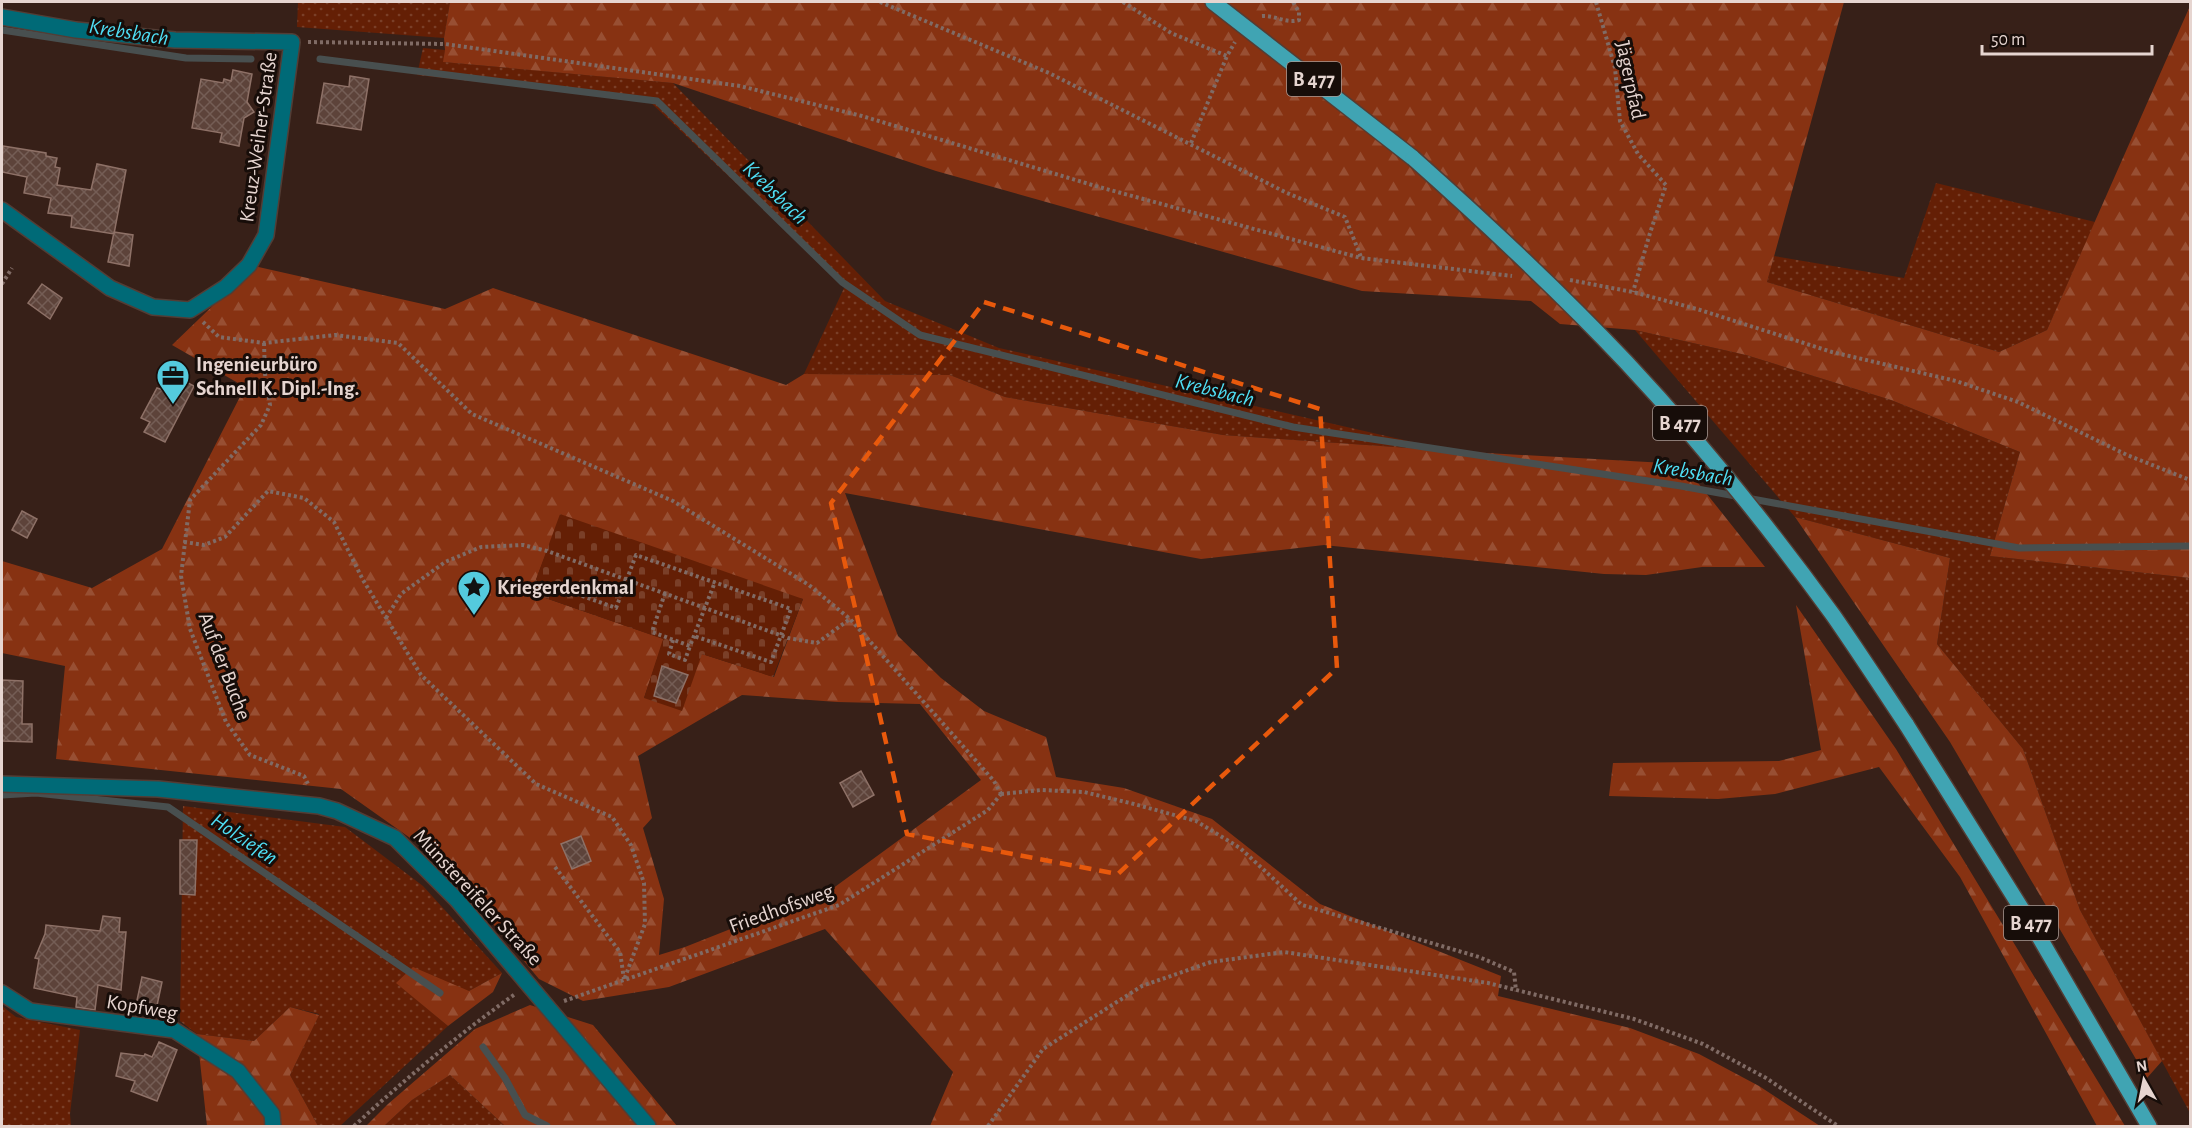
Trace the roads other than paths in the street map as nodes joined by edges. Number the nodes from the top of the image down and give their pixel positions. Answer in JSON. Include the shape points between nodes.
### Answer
{"nodes":[{"id":1,"x":1213,"y":2,"type":"edge"},
{"id":2,"x":2,"y":17,"type":"edge"},
{"id":3,"x":2,"y":210,"type":"edge"},
{"id":4,"x":2,"y":784,"type":"edge"},
{"id":5,"x":2,"y":993,"type":"edge"},
{"id":6,"x":273,"y":1126,"type":"edge"},
{"id":7,"x":648,"y":1126,"type":"edge"},
{"id":8,"x":2149,"y":1126,"type":"edge"}],
"edges":[{"from":1,"to":8,"type":"main road","number":"B 477","bridge":true,"via":[[1413,158],[1507,242],[1626,362],[1679,422],[1826,607],[1906,724],[2038,936]]},
{"from":2,"to":3,"type":"street","name":"Kreuz-Weiher-Straße","via":[[76,30],[175,40],[292,42],[266,235],[249,265],[226,287],[190,310],[153,307],[110,288]]},
{"from":4,"to":7,"type":"street","name":"Münstereifeler Straße","via":[[158,789],[319,806],[395,838],[458,900]]},
{"from":5,"to":6,"type":"street","name":"Kopfweg","via":[[30,1011],[174,1030],[238,1071],[272,1114]]}]}
